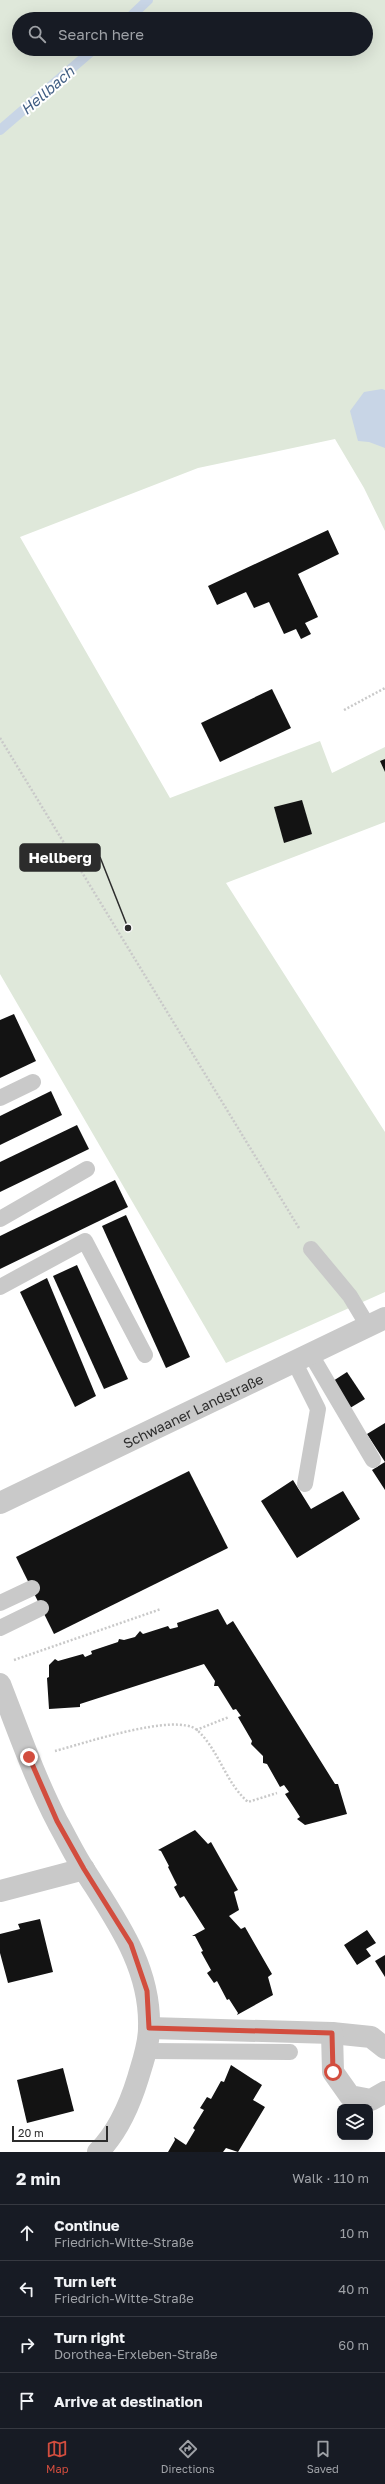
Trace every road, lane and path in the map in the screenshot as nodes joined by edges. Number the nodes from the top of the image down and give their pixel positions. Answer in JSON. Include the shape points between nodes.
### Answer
{"nodes":[{"id":1,"x":385,"y":688,"type":"edge"},
{"id":2,"x":344,"y":710,"type":"dead end"},
{"id":3,"x":0,"y":738,"type":"edge"},
{"id":4,"x":33,"y":1082,"type":"dead end"},
{"id":5,"x":0,"y":1098,"type":"edge"},
{"id":6,"x":87,"y":1169,"type":"dead end"},
{"id":7,"x":0,"y":1219,"type":"edge"},
{"id":8,"x":311,"y":1249,"type":"joint"},
{"id":9,"x":0,"y":1287,"type":"edge"},
{"id":10,"x":379,"y":1324,"type":"edge"},
{"id":11,"x":145,"y":1355,"type":"dead end"},
{"id":12,"x":302,"y":1357,"type":"junction"},
{"id":13,"x":373,"y":1460,"type":"dead end"},
{"id":14,"x":305,"y":1484,"type":"dead end"},
{"id":15,"x":0,"y":1503,"type":"edge"},
{"id":16,"x":32,"y":1588,"type":"dead end"},
{"id":17,"x":0,"y":1603,"type":"edge"},
{"id":18,"x":41,"y":1608,"type":"dead end"},
{"id":19,"x":161,"y":1609,"type":"dead end"},
{"id":20,"x":0,"y":1628,"type":"edge"},
{"id":21,"x":7,"y":1662,"type":"dead end"},
{"id":22,"x":0,"y":1684,"type":"edge"},
{"id":23,"x":229,"y":1717,"type":"dead end"},
{"id":24,"x":196,"y":1730,"type":"junction"},
{"id":25,"x":29,"y":1757,"type":"junction"},
{"id":26,"x":277,"y":1793,"type":"dead end"},
{"id":27,"x":84,"y":1869,"type":"junction"},
{"id":28,"x":0,"y":1891,"type":"edge"},
{"id":29,"x":149,"y":2028,"type":"junction"},
{"id":30,"x":332,"y":2033,"type":"junction"},
{"id":31,"x":385,"y":2048,"type":"edge"},
{"id":32,"x":146,"y":2051,"type":"junction"},
{"id":33,"x":290,"y":2052,"type":"dead end"},
{"id":34,"x":385,"y":2092,"type":"edge"},
{"id":35,"x":98,"y":2152,"type":"edge"}],
"edges":[{"from":1,"to":2,"type":"path"},
{"from":3,"to":8,"type":"path"},
{"from":4,"to":5,"type":"lane"},
{"from":6,"to":7,"type":"lane"},
{"from":8,"to":10,"type":"lane","via":[[350,1296]]},
{"from":9,"to":11,"type":"lane","via":[[85,1241]]},
{"from":10,"to":12,"type":"street","name":"Schwaaner Landstraße"},
{"from":12,"to":13,"type":"lane"},
{"from":12,"to":14,"type":"lane","via":[[318,1409]]},
{"from":12,"to":15,"type":"street","name":"Schwaaner Landstraße"},
{"from":16,"to":17,"type":"lane"},
{"from":18,"to":20,"type":"lane"},
{"from":19,"to":21,"type":"path"},
{"from":22,"to":25,"type":"street"},
{"from":23,"to":24,"type":"path"},
{"from":24,"to":25,"type":"path","via":[[182,1723],[160,1724]]},
{"from":24,"to":26,"type":"path","via":[[236,1792],[248,1802]]},
{"from":25,"to":27,"type":"street","via":[[57,1821]]},
{"from":27,"to":28,"type":"street"},
{"from":27,"to":29,"type":"street","via":[[131,1944],[147,1991]]},
{"from":29,"to":30,"type":"street"},
{"from":29,"to":32,"type":"street"},
{"from":30,"to":31,"type":"street","via":[[371,2037]]},
{"from":30,"to":34,"type":"street","via":[[333,2072],[350,2096],[371,2100]]},
{"from":32,"to":33,"type":"lane"},
{"from":32,"to":35,"type":"street","via":[[133,2092],[118,2125]]}]}
